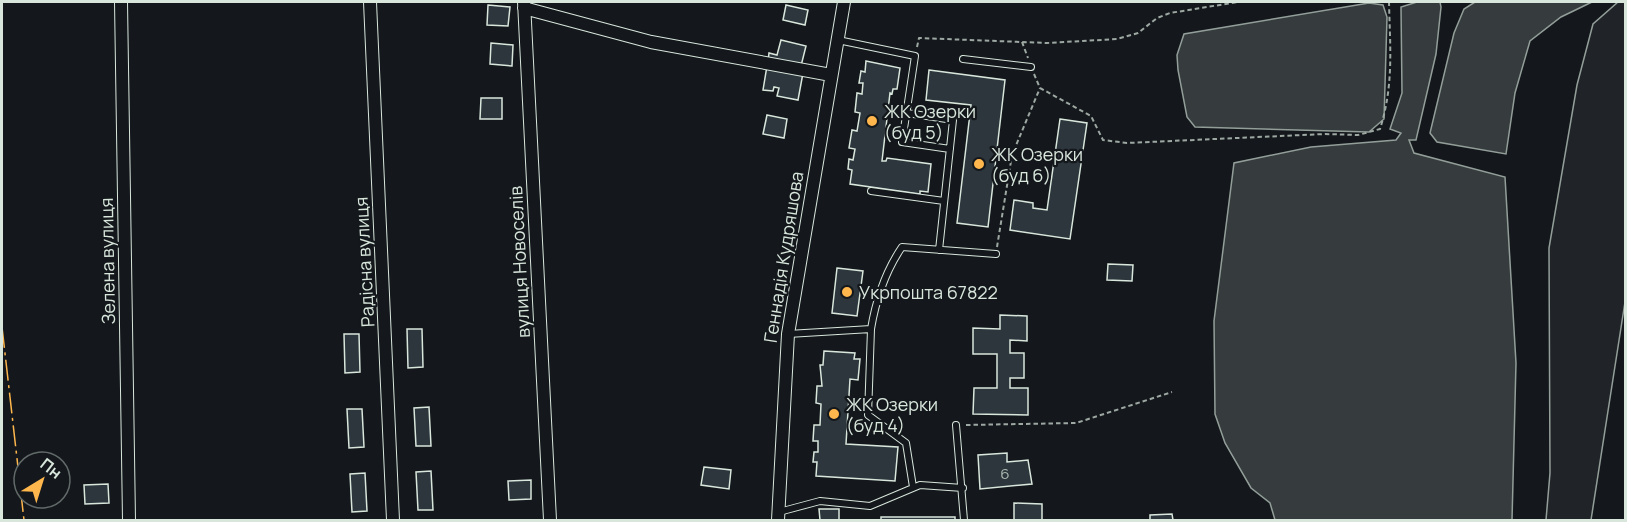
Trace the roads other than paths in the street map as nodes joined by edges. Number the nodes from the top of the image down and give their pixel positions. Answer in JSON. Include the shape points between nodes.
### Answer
{"nodes":[{"id":1,"x":121,"y":2,"type":"edge"},
{"id":2,"x":370,"y":2,"type":"edge"},
{"id":3,"x":844,"y":2,"type":"edge"},
{"id":4,"x":524,"y":5,"type":"edge"},
{"id":5,"x":838,"y":40,"type":"junction"},
{"id":6,"x":963,"y":59,"type":"dead end"},
{"id":7,"x":1031,"y":67,"type":"road end"},
{"id":8,"x":831,"y":75,"type":"junction"},
{"id":9,"x":907,"y":113,"type":"junction"},
{"id":10,"x":950,"y":149,"type":"junction"},
{"id":11,"x":871,"y":191,"type":"dead end"},
{"id":12,"x":944,"y":201,"type":"junction"},
{"id":13,"x":939,"y":249,"type":"junction"},
{"id":14,"x":996,"y":254,"type":"road end"},
{"id":15,"x":871,"y":328,"type":"junction"},
{"id":16,"x":788,"y":334,"type":"junction"},
{"id":17,"x":956,"y":425,"type":"road end"},
{"id":18,"x":913,"y":487,"type":"junction"},
{"id":19,"x":963,"y":488,"type":"junction"},
{"id":20,"x":779,"y":516,"type":"edge"},
{"id":21,"x":129,"y":520,"type":"edge"},
{"id":22,"x":393,"y":520,"type":"edge"},
{"id":23,"x":550,"y":520,"type":"edge"},
{"id":24,"x":964,"y":520,"type":"edge"}],
"edges":[{"from":1,"to":21,"type":"street","name":"Зелена вулиця"},
{"from":2,"to":22,"type":"street","name":"Радісна вулиця"},
{"from":3,"to":5,"type":"street","name":"Геннадія Кудряшова"},
{"from":4,"to":8,"type":"street","via":[[651,42]]},
{"from":4,"to":23,"type":"street","name":"вулиця Новоселів"},
{"from":5,"to":8,"type":"street","name":"Геннадія Кудряшова"},
{"from":5,"to":9,"type":"lane","via":[[915,56]]},
{"from":6,"to":7,"type":"lane"},
{"from":8,"to":16,"type":"street","name":"Геннадія Кудряшова"},
{"from":9,"to":10,"type":"lane","via":[[953,120]]},
{"from":9,"to":10,"type":"lane","via":[[902,142]]},
{"from":10,"to":12,"type":"lane"},
{"from":11,"to":12,"type":"lane"},
{"from":12,"to":13,"type":"lane"},
{"from":13,"to":14,"type":"lane"},
{"from":13,"to":15,"type":"lane","via":[[902,248],[890,265]]},
{"from":15,"to":16,"type":"lane"},
{"from":15,"to":18,"type":"lane","via":[[868,415],[906,443]]},
{"from":16,"to":20,"type":"street","name":"Геннадія Кудряшова"},
{"from":17,"to":19,"type":"lane"},
{"from":18,"to":19,"type":"lane"},
{"from":18,"to":20,"type":"lane","via":[[870,506],[820,501]]},
{"from":19,"to":24,"type":"lane"}]}
